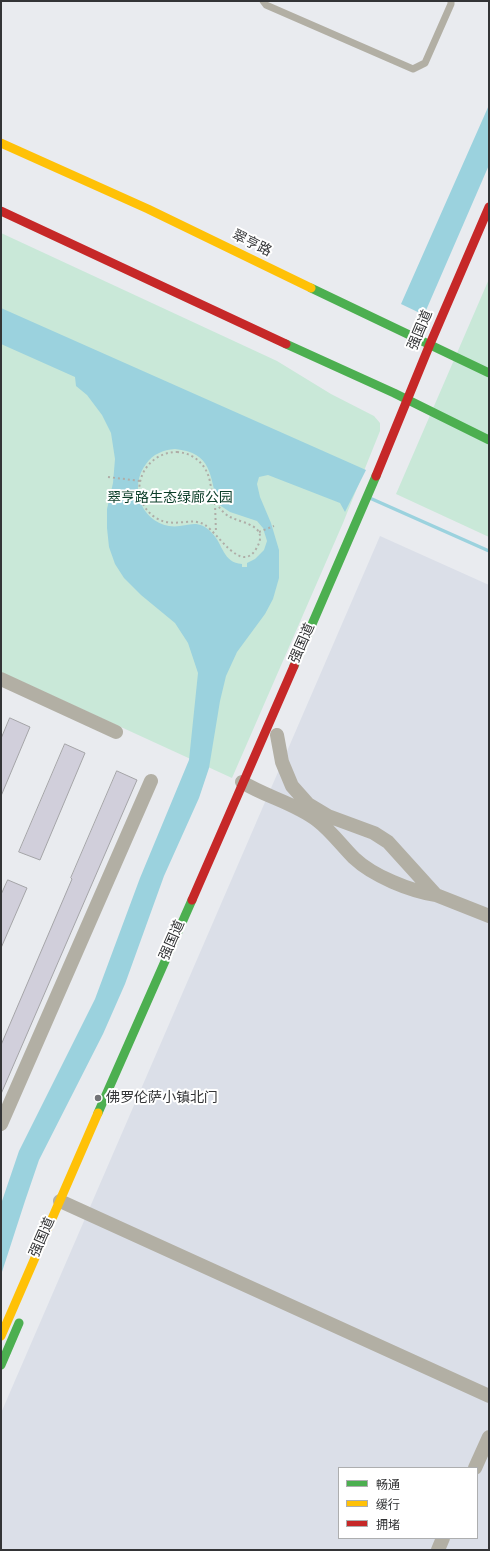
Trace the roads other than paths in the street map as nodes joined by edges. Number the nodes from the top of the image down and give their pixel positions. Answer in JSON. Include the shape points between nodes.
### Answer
{"nodes":[{"id":1,"x":263,"y":1,"type":"edge"},
{"id":2,"x":451,"y":1,"type":"edge"},
{"id":3,"x":1,"y":142,"type":"edge"},
{"id":4,"x":489,"y":207,"type":"edge"},
{"id":5,"x":1,"y":211,"type":"edge"},
{"id":6,"x":430,"y":344,"type":"junction"},
{"id":7,"x":489,"y":373,"type":"edge"},
{"id":8,"x":407,"y":400,"type":"junction"},
{"id":9,"x":489,"y":440,"type":"edge"},
{"id":10,"x":1,"y":679,"type":"edge"},
{"id":11,"x":278,"y":731,"type":"joint"},
{"id":12,"x":116,"y":732,"type":"dead end"},
{"id":13,"x":271,"y":748,"type":"dead end"},
{"id":14,"x":151,"y":781,"type":"dead end"},
{"id":15,"x":250,"y":788,"type":"junction"},
{"id":16,"x":436,"y":895,"type":"junction"},
{"id":17,"x":489,"y":916,"type":"edge"},
{"id":18,"x":1,"y":1124,"type":"edge"},
{"id":19,"x":68,"y":1205,"type":"junction"},
{"id":20,"x":23,"y":1315,"type":"dead end"},
{"id":21,"x":1,"y":1336,"type":"edge"},
{"id":22,"x":1,"y":1365,"type":"edge"},
{"id":23,"x":489,"y":1396,"type":"edge"},
{"id":24,"x":489,"y":1437,"type":"edge"},
{"id":25,"x":475,"y":1467,"type":"edge"},
{"id":26,"x":443,"y":1539,"type":"edge"},
{"id":27,"x":438,"y":1550,"type":"edge"}],
"edges":[{"from":1,"to":2,"type":"lane","via":[[266,5],[413,69],[425,63]]},
{"from":3,"to":6,"type":"main road","name":"翠亨路","via":[[148,209]]},
{"from":4,"to":6,"type":"main road","name":"强国道"},
{"from":5,"to":8,"type":"main road"},
{"from":6,"to":7,"type":"main road","name":"翠亨路"},
{"from":6,"to":8,"type":"main road","name":"强国道"},
{"from":8,"to":9,"type":"main road"},
{"from":8,"to":15,"type":"main road","name":"强国道"},
{"from":10,"to":12,"type":"street"},
{"from":11,"to":13,"type":"main road"},
{"from":11,"to":16,"type":"street","via":[[282,762],[292,786],[308,804],[328,816],[374,833],[388,842]]},
{"from":14,"to":18,"type":"street"},
{"from":15,"to":16,"type":"street","via":[[296,807],[318,821],[355,858],[375,873],[419,893]]},
{"from":15,"to":19,"type":"main road","name":"强国道"},
{"from":16,"to":17,"type":"street"},
{"from":19,"to":21,"type":"main road","name":"强国道"},
{"from":19,"to":23,"type":"street"},
{"from":20,"to":22,"type":"main road"},
{"from":24,"to":25,"type":"street"},
{"from":26,"to":27,"type":"street"}]}
